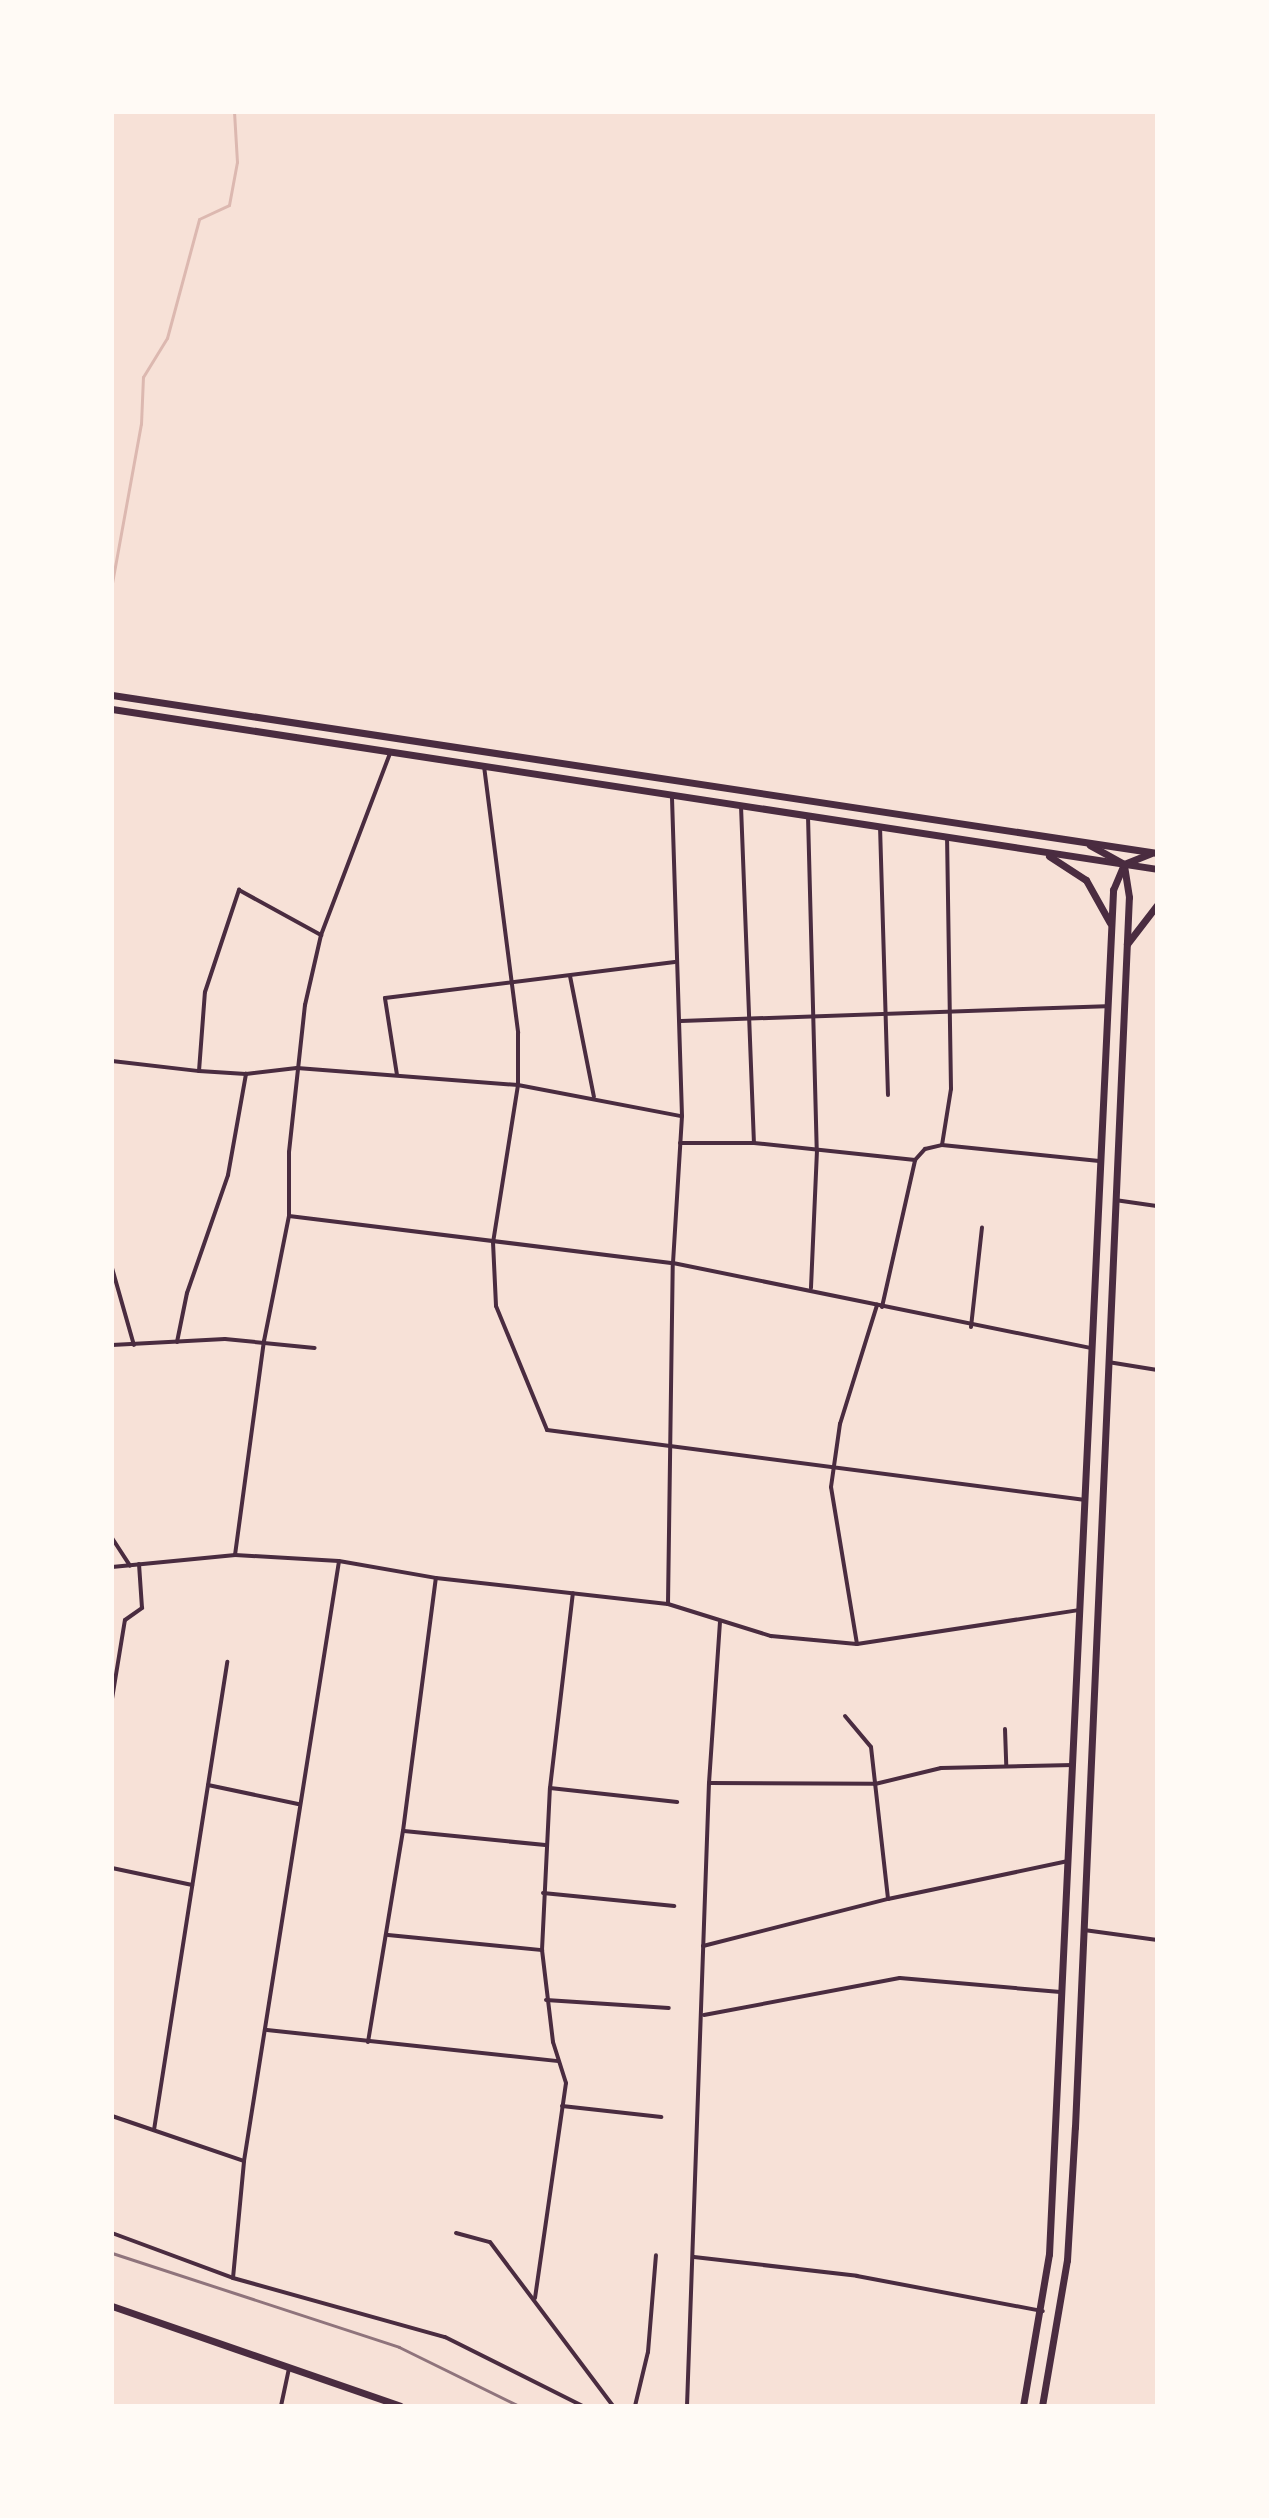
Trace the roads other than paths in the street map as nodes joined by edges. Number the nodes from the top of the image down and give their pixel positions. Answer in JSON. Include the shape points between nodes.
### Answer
{"nodes":[{"id":1,"x":112,"y":695,"type":"edge"},
{"id":2,"x":112,"y":709,"type":"edge"},
{"id":3,"x":391,"y":752,"type":"junction"},
{"id":4,"x":484,"y":766,"type":"junction"},
{"id":5,"x":672,"y":795,"type":"junction"},
{"id":6,"x":741,"y":805,"type":"junction"},
{"id":7,"x":808,"y":816,"type":"junction"},
{"id":8,"x":880,"y":826,"type":"junction"},
{"id":9,"x":947,"y":836,"type":"junction"},
{"id":10,"x":1077,"y":841,"type":"junction"},
{"id":11,"x":1028,"y":849,"type":"junction"},
{"id":12,"x":1157,"y":853,"type":"edge"},
{"id":13,"x":1124,"y":864,"type":"junction"},
{"id":14,"x":1157,"y":869,"type":"edge"},
{"id":15,"x":1157,"y":905,"type":"edge"},
{"id":16,"x":1110,"y":923,"type":"junction"},
{"id":17,"x":321,"y":935,"type":"junction"},
{"id":18,"x":1127,"y":944,"type":"junction"},
{"id":19,"x":675,"y":962,"type":"junction"},
{"id":20,"x":570,"y":976,"type":"junction"},
{"id":21,"x":510,"y":983,"type":"junction"},
{"id":22,"x":1109,"y":1006,"type":"junction"},
{"id":23,"x":952,"y":1009,"type":"junction"},
{"id":24,"x":885,"y":1010,"type":"junction"},
{"id":25,"x":814,"y":1013,"type":"junction"},
{"id":26,"x":750,"y":1018,"type":"junction"},
{"id":27,"x":681,"y":1021,"type":"junction"},
{"id":28,"x":112,"y":1061,"type":"edge"},
{"id":29,"x":297,"y":1068,"type":"junction"},
{"id":30,"x":199,"y":1071,"type":"junction"},
{"id":31,"x":246,"y":1074,"type":"junction"},
{"id":32,"x":397,"y":1075,"type":"junction"},
{"id":33,"x":518,"y":1085,"type":"junction"},
{"id":34,"x":888,"y":1095,"type":"dead end"},
{"id":35,"x":594,"y":1097,"type":"junction"},
{"id":36,"x":682,"y":1116,"type":"junction"},
{"id":37,"x":680,"y":1143,"type":"junction"},
{"id":38,"x":754,"y":1143,"type":"junction"},
{"id":39,"x":942,"y":1145,"type":"junction"},
{"id":40,"x":817,"y":1150,"type":"junction"},
{"id":41,"x":915,"y":1160,"type":"junction"},
{"id":42,"x":1101,"y":1161,"type":"junction"},
{"id":43,"x":1115,"y":1200,"type":"junction"},
{"id":44,"x":1157,"y":1206,"type":"edge"},
{"id":45,"x":289,"y":1216,"type":"junction"},
{"id":46,"x":982,"y":1228,"type":"dead end"},
{"id":47,"x":493,"y":1242,"type":"junction"},
{"id":48,"x":673,"y":1263,"type":"junction"},
{"id":49,"x":112,"y":1268,"type":"edge"},
{"id":50,"x":811,"y":1288,"type":"junction"},
{"id":51,"x":879,"y":1306,"type":"junction"},
{"id":52,"x":971,"y":1327,"type":"junction"},
{"id":53,"x":264,"y":1341,"type":"junction"},
{"id":54,"x":177,"y":1342,"type":"junction"},
{"id":55,"x":112,"y":1345,"type":"edge"},
{"id":56,"x":134,"y":1345,"type":"junction"},
{"id":57,"x":315,"y":1348,"type":"dead end"},
{"id":58,"x":1093,"y":1349,"type":"junction"},
{"id":59,"x":1108,"y":1362,"type":"junction"},
{"id":60,"x":1157,"y":1370,"type":"edge"},
{"id":61,"x":1088,"y":1439,"type":"junction"},
{"id":62,"x":1105,"y":1440,"type":"junction"},
{"id":63,"x":670,"y":1447,"type":"junction"},
{"id":64,"x":835,"y":1465,"type":"junction"},
{"id":65,"x":1087,"y":1500,"type":"junction"},
{"id":66,"x":112,"y":1538,"type":"edge"},
{"id":67,"x":235,"y":1555,"type":"junction"},
{"id":68,"x":339,"y":1561,"type":"junction"},
{"id":69,"x":139,"y":1564,"type":"junction"},
{"id":70,"x":130,"y":1566,"type":"junction"},
{"id":71,"x":112,"y":1567,"type":"edge"},
{"id":72,"x":436,"y":1578,"type":"junction"},
{"id":73,"x":573,"y":1593,"type":"junction"},
{"id":74,"x":668,"y":1604,"type":"junction"},
{"id":75,"x":1081,"y":1610,"type":"junction"},
{"id":76,"x":720,"y":1622,"type":"junction"},
{"id":77,"x":857,"y":1644,"type":"junction"},
{"id":78,"x":227,"y":1662,"type":"dead end"},
{"id":79,"x":112,"y":1699,"type":"edge"},
{"id":80,"x":845,"y":1716,"type":"dead end"},
{"id":81,"x":1005,"y":1729,"type":"dead end"},
{"id":82,"x":1006,"y":1765,"type":"junction"},
{"id":83,"x":1075,"y":1765,"type":"junction"},
{"id":84,"x":709,"y":1783,"type":"junction"},
{"id":85,"x":875,"y":1784,"type":"junction"},
{"id":86,"x":208,"y":1785,"type":"junction"},
{"id":87,"x":550,"y":1788,"type":"junction"},
{"id":88,"x":677,"y":1802,"type":"dead end"},
{"id":89,"x":298,"y":1804,"type":"junction"},
{"id":90,"x":403,"y":1831,"type":"junction"},
{"id":91,"x":545,"y":1845,"type":"junction"},
{"id":92,"x":1070,"y":1860,"type":"junction"},
{"id":93,"x":112,"y":1868,"type":"edge"},
{"id":94,"x":192,"y":1885,"type":"junction"},
{"id":95,"x":543,"y":1893,"type":"junction"},
{"id":96,"x":888,"y":1899,"type":"junction"},
{"id":97,"x":674,"y":1906,"type":"dead end"},
{"id":98,"x":1084,"y":1930,"type":"junction"},
{"id":99,"x":388,"y":1935,"type":"junction"},
{"id":100,"x":1157,"y":1940,"type":"edge"},
{"id":101,"x":703,"y":1946,"type":"junction"},
{"id":102,"x":542,"y":1950,"type":"junction"},
{"id":103,"x":1062,"y":1992,"type":"junction"},
{"id":104,"x":546,"y":2000,"type":"junction"},
{"id":105,"x":669,"y":2008,"type":"dead end"},
{"id":106,"x":704,"y":2015,"type":"junction"},
{"id":107,"x":267,"y":2030,"type":"junction"},
{"id":108,"x":368,"y":2042,"type":"junction"},
{"id":109,"x":558,"y":2061,"type":"junction"},
{"id":110,"x":562,"y":2106,"type":"junction"},
{"id":111,"x":112,"y":2116,"type":"edge"},
{"id":112,"x":661,"y":2117,"type":"dead end"},
{"id":113,"x":154,"y":2130,"type":"junction"},
{"id":114,"x":244,"y":2161,"type":"junction"},
{"id":115,"x":112,"y":2233,"type":"edge"},
{"id":116,"x":456,"y":2233,"type":"dead end"},
{"id":117,"x":656,"y":2255,"type":"dead end"},
{"id":118,"x":694,"y":2257,"type":"junction"},
{"id":119,"x":233,"y":2278,"type":"junction"},
{"id":120,"x":535,"y":2298,"type":"junction"},
{"id":121,"x":112,"y":2306,"type":"edge"},
{"id":122,"x":1043,"y":2311,"type":"junction"},
{"id":123,"x":289,"y":2368,"type":"junction"},
{"id":124,"x":281,"y":2406,"type":"edge"},
{"id":125,"x":400,"y":2406,"type":"edge"},
{"id":126,"x":583,"y":2406,"type":"edge"},
{"id":127,"x":613,"y":2406,"type":"edge"},
{"id":128,"x":635,"y":2406,"type":"edge"},
{"id":129,"x":687,"y":2406,"type":"edge"},
{"id":130,"x":1023,"y":2406,"type":"edge"},
{"id":131,"x":1042,"y":2406,"type":"edge"}],
"edges":[{"from":1,"to":10,"type":"main road"},
{"from":2,"to":3,"type":"main road"},
{"from":3,"to":4,"type":"main road"},
{"from":3,"to":17,"type":"street"},
{"from":4,"to":5,"type":"main road"},
{"from":4,"to":21,"type":"street"},
{"from":5,"to":6,"type":"main road"},
{"from":5,"to":19,"type":"street"},
{"from":6,"to":7,"type":"main road"},
{"from":6,"to":26,"type":"street"},
{"from":7,"to":8,"type":"main road"},
{"from":7,"to":25,"type":"street"},
{"from":8,"to":9,"type":"main road"},
{"from":8,"to":24,"type":"street"},
{"from":9,"to":11,"type":"main road"},
{"from":9,"to":23,"type":"street"},
{"from":10,"to":12,"type":"main road"},
{"from":10,"to":13,"type":"main road"},
{"from":11,"to":13,"type":"main road"},
{"from":11,"to":16,"type":"main road","via":[[1057,858],[1086,880]]},
{"from":12,"to":13,"type":"main road"},
{"from":13,"to":14,"type":"main road"},
{"from":13,"to":16,"type":"main road","via":[[1115,880]]},
{"from":13,"to":18,"type":"main road","via":[[1129,879]]},
{"from":15,"to":18,"type":"main road"},
{"from":16,"to":22,"type":"main road"},
{"from":17,"to":29,"type":"street"},
{"from":17,"to":30,"type":"street","via":[[239,890],[205,992]]},
{"from":18,"to":43,"type":"main road"},
{"from":19,"to":20,"type":"street"},
{"from":19,"to":27,"type":"street"},
{"from":20,"to":21,"type":"street"},
{"from":20,"to":35,"type":"street"},
{"from":21,"to":32,"type":"street","via":[[385,998]]},
{"from":21,"to":33,"type":"street","via":[[518,1033]]},
{"from":22,"to":23,"type":"street"},
{"from":22,"to":42,"type":"main road"},
{"from":23,"to":24,"type":"street"},
{"from":23,"to":39,"type":"street","via":[[951,1089]]},
{"from":24,"to":25,"type":"street"},
{"from":24,"to":34,"type":"street"},
{"from":25,"to":26,"type":"street"},
{"from":25,"to":40,"type":"street"},
{"from":26,"to":27,"type":"street"},
{"from":26,"to":38,"type":"street"},
{"from":27,"to":36,"type":"street"},
{"from":28,"to":30,"type":"street"},
{"from":29,"to":31,"type":"street"},
{"from":29,"to":32,"type":"street"},
{"from":29,"to":45,"type":"street"},
{"from":30,"to":31,"type":"street"},
{"from":31,"to":54,"type":"street","via":[[228,1175],[187,1293]]},
{"from":32,"to":33,"type":"street"},
{"from":33,"to":35,"type":"street"},
{"from":33,"to":47,"type":"street"},
{"from":35,"to":36,"type":"street"},
{"from":36,"to":37,"type":"street"},
{"from":37,"to":38,"type":"street"},
{"from":37,"to":48,"type":"street"},
{"from":38,"to":40,"type":"street"},
{"from":39,"to":41,"type":"street","via":[[925,1149]]},
{"from":39,"to":42,"type":"street"},
{"from":40,"to":41,"type":"street"},
{"from":40,"to":50,"type":"street"},
{"from":41,"to":51,"type":"street"},
{"from":42,"to":58,"type":"main road"},
{"from":43,"to":44,"type":"street"},
{"from":43,"to":59,"type":"main road"},
{"from":45,"to":47,"type":"street"},
{"from":45,"to":53,"type":"street"},
{"from":46,"to":52,"type":"street"},
{"from":47,"to":48,"type":"street"},
{"from":47,"to":63,"type":"street","via":[[496,1306],[547,1430]]},
{"from":48,"to":50,"type":"street"},
{"from":48,"to":63,"type":"street"},
{"from":49,"to":56,"type":"street"},
{"from":50,"to":51,"type":"street"},
{"from":51,"to":52,"type":"street"},
{"from":51,"to":64,"type":"street","via":[[840,1424]]},
{"from":52,"to":58,"type":"street"},
{"from":53,"to":54,"type":"street"},
{"from":53,"to":57,"type":"street"},
{"from":53,"to":67,"type":"street"},
{"from":54,"to":56,"type":"street"},
{"from":55,"to":56,"type":"street"},
{"from":58,"to":61,"type":"main road"},
{"from":59,"to":60,"type":"street"},
{"from":59,"to":62,"type":"main road"},
{"from":61,"to":62,"type":"main road"},
{"from":61,"to":65,"type":"main road"},
{"from":62,"to":98,"type":"main road"},
{"from":63,"to":64,"type":"street"},
{"from":63,"to":74,"type":"street"},
{"from":64,"to":65,"type":"street"},
{"from":64,"to":77,"type":"street","via":[[831,1487]]},
{"from":65,"to":75,"type":"main road"},
{"from":66,"to":70,"type":"street"},
{"from":67,"to":68,"type":"street"},
{"from":67,"to":69,"type":"street"},
{"from":68,"to":72,"type":"street"},
{"from":68,"to":89,"type":"street"},
{"from":69,"to":70,"type":"street"},
{"from":69,"to":79,"type":"street","via":[[142,1608],[125,1620]]},
{"from":70,"to":71,"type":"street"},
{"from":72,"to":73,"type":"street"},
{"from":72,"to":90,"type":"street"},
{"from":73,"to":74,"type":"street"},
{"from":73,"to":87,"type":"street"},
{"from":74,"to":76,"type":"street"},
{"from":75,"to":77,"type":"street"},
{"from":75,"to":83,"type":"main road"},
{"from":76,"to":77,"type":"street","via":[[771,1636]]},
{"from":76,"to":84,"type":"street"},
{"from":78,"to":86,"type":"street"},
{"from":80,"to":85,"type":"street","via":[[871,1747]]},
{"from":81,"to":82,"type":"street"},
{"from":82,"to":83,"type":"street"},
{"from":82,"to":85,"type":"street","via":[[941,1768]]},
{"from":83,"to":92,"type":"main road"},
{"from":84,"to":85,"type":"street"},
{"from":84,"to":101,"type":"street"},
{"from":85,"to":96,"type":"street"},
{"from":86,"to":89,"type":"street"},
{"from":86,"to":94,"type":"street"},
{"from":87,"to":88,"type":"street"},
{"from":87,"to":91,"type":"street"},
{"from":89,"to":107,"type":"street"},
{"from":90,"to":91,"type":"street"},
{"from":90,"to":99,"type":"street"},
{"from":91,"to":95,"type":"street"},
{"from":92,"to":96,"type":"street"},
{"from":92,"to":103,"type":"main road"},
{"from":93,"to":94,"type":"street"},
{"from":94,"to":113,"type":"street"},
{"from":95,"to":97,"type":"street"},
{"from":95,"to":102,"type":"street"},
{"from":96,"to":101,"type":"street"},
{"from":98,"to":100,"type":"street"},
{"from":98,"to":131,"type":"main road","via":[[1067,2260]]},
{"from":99,"to":102,"type":"street"},
{"from":99,"to":108,"type":"street"},
{"from":101,"to":106,"type":"street"},
{"from":102,"to":104,"type":"street"},
{"from":103,"to":106,"type":"street","via":[[900,1978]]},
{"from":103,"to":122,"type":"main road"},
{"from":104,"to":105,"type":"street"},
{"from":104,"to":109,"type":"street"},
{"from":106,"to":118,"type":"street"},
{"from":107,"to":108,"type":"street"},
{"from":107,"to":114,"type":"street"},
{"from":108,"to":109,"type":"street"},
{"from":109,"to":110,"type":"street","via":[[566,2083]]},
{"from":110,"to":112,"type":"street"},
{"from":110,"to":120,"type":"street"},
{"from":111,"to":113,"type":"street"},
{"from":113,"to":114,"type":"street"},
{"from":114,"to":119,"type":"street"},
{"from":115,"to":119,"type":"street"},
{"from":116,"to":120,"type":"street","via":[[490,2242]]},
{"from":117,"to":128,"type":"street","via":[[648,2352]]},
{"from":118,"to":122,"type":"street","via":[[857,2276]]},
{"from":118,"to":129,"type":"street"},
{"from":119,"to":126,"type":"street","via":[[445,2337]]},
{"from":120,"to":127,"type":"street"},
{"from":121,"to":123,"type":"main road"},
{"from":122,"to":130,"type":"main road"},
{"from":123,"to":124,"type":"street"},
{"from":123,"to":125,"type":"main road"}]}
